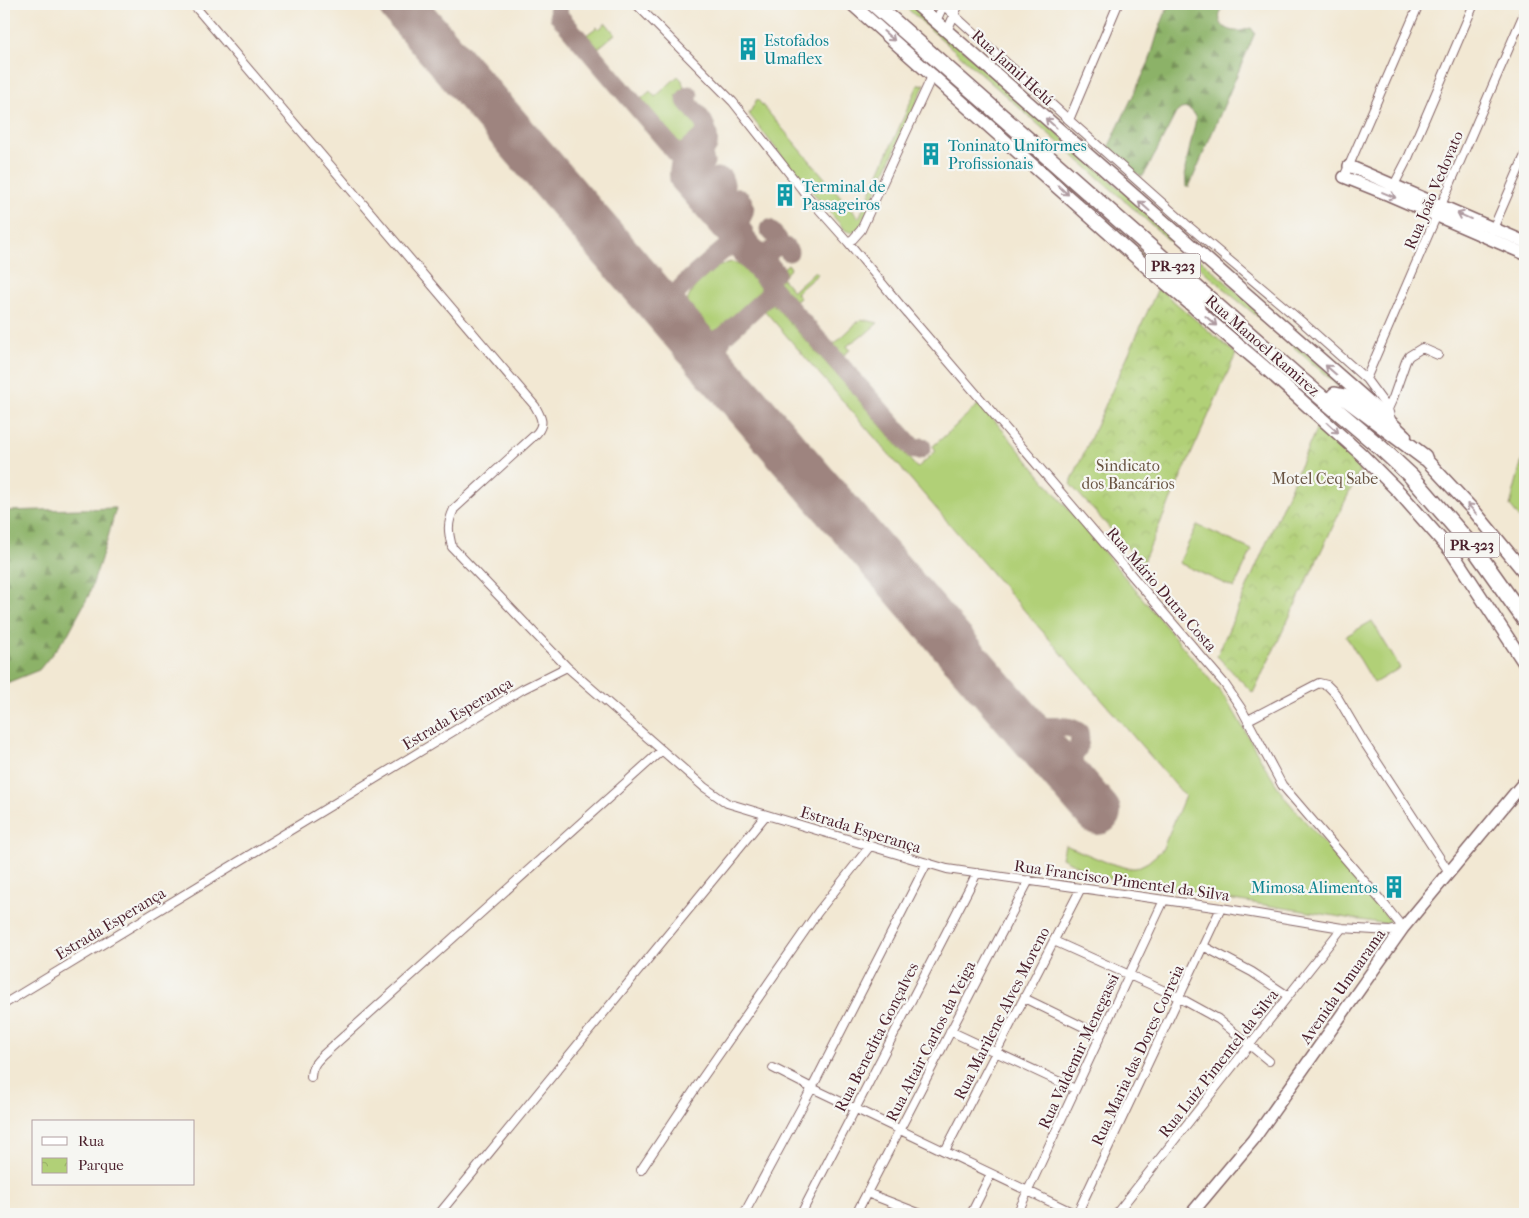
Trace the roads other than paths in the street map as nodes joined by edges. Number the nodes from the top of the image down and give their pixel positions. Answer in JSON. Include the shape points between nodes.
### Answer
{"nodes":[{"id":1,"x":193,"y":4,"type":"edge"},
{"id":2,"x":636,"y":4,"type":"edge"},
{"id":3,"x":852,"y":4,"type":"edge"},
{"id":4,"x":874,"y":4,"type":"edge"},
{"id":5,"x":890,"y":4,"type":"edge"},
{"id":6,"x":916,"y":4,"type":"edge"},
{"id":7,"x":943,"y":4,"type":"edge"},
{"id":8,"x":959,"y":4,"type":"edge"},
{"id":9,"x":1118,"y":4,"type":"edge"},
{"id":10,"x":1419,"y":4,"type":"edge"},
{"id":11,"x":1474,"y":4,"type":"edge"},
{"id":12,"x":1525,"y":11,"type":"edge"},
{"id":13,"x":954,"y":15,"type":"junction"},
{"id":14,"x":936,"y":21,"type":"junction"},
{"id":15,"x":947,"y":31,"type":"junction"},
{"id":16,"x":933,"y":74,"type":"junction"},
{"id":17,"x":1069,"y":120,"type":"junction"},
{"id":18,"x":1525,"y":155,"type":"edge"},
{"id":19,"x":1348,"y":166,"type":"junction"},
{"id":20,"x":1344,"y":178,"type":"joint"},
{"id":21,"x":1394,"y":186,"type":"junction"},
{"id":22,"x":1439,"y":211,"type":"junction"},
{"id":23,"x":1127,"y":226,"type":"junction"},
{"id":24,"x":1491,"y":233,"type":"junction"},
{"id":25,"x":848,"y":242,"type":"junction"},
{"id":26,"x":1525,"y":242,"type":"edge"},
{"id":27,"x":1525,"y":254,"type":"edge"},
{"id":28,"x":1197,"y":308,"type":"junction"},
{"id":29,"x":1438,"y":355,"type":"dead end"},
{"id":30,"x":1366,"y":379,"type":"junction"},
{"id":31,"x":1335,"y":395,"type":"junction"},
{"id":32,"x":1388,"y":408,"type":"junction"},
{"id":33,"x":1392,"y":424,"type":"junction"},
{"id":34,"x":1424,"y":457,"type":"junction"},
{"id":35,"x":1525,"y":573,"type":"edge"},
{"id":36,"x":1525,"y":605,"type":"edge"},
{"id":37,"x":1525,"y":620,"type":"edge"},
{"id":38,"x":1525,"y":664,"type":"edge"},
{"id":39,"x":567,"y":667,"type":"junction"},
{"id":40,"x":1248,"y":720,"type":"junction"},
{"id":41,"x":662,"y":750,"type":"junction"},
{"id":42,"x":1525,"y":781,"type":"edge"},
{"id":43,"x":766,"y":815,"type":"junction"},
{"id":44,"x":870,"y":846,"type":"junction"},
{"id":45,"x":927,"y":863,"type":"junction"},
{"id":46,"x":1449,"y":872,"type":"junction"},
{"id":47,"x":977,"y":873,"type":"junction"},
{"id":48,"x":1029,"y":880,"type":"junction"},
{"id":49,"x":1081,"y":888,"type":"junction"},
{"id":50,"x":1164,"y":900,"type":"junction"},
{"id":51,"x":1221,"y":908,"type":"junction"},
{"id":52,"x":1342,"y":928,"type":"junction"},
{"id":53,"x":1403,"y":928,"type":"junction"},
{"id":54,"x":1054,"y":941,"type":"junction"},
{"id":55,"x":1203,"y":946,"type":"junction"},
{"id":56,"x":1128,"y":975,"type":"junction"},
{"id":57,"x":1288,"y":996,"type":"junction"},
{"id":58,"x":1178,"y":997,"type":"junction"},
{"id":59,"x":1024,"y":998,"type":"junction"},
{"id":60,"x":4,"y":1004,"type":"edge"},
{"id":61,"x":950,"y":1031,"type":"junction"},
{"id":62,"x":1100,"y":1035,"type":"junction"},
{"id":63,"x":1250,"y":1045,"type":"junction"},
{"id":64,"x":996,"y":1052,"type":"junction"},
{"id":65,"x":1269,"y":1061,"type":"dead end"},
{"id":66,"x":772,"y":1068,"type":"dead end"},
{"id":67,"x":312,"y":1077,"type":"dead end"},
{"id":68,"x":812,"y":1088,"type":"junction"},
{"id":69,"x":1075,"y":1089,"type":"junction"},
{"id":70,"x":855,"y":1109,"type":"junction"},
{"id":71,"x":900,"y":1129,"type":"junction"},
{"id":72,"x":945,"y":1151,"type":"junction"},
{"id":73,"x":641,"y":1170,"type":"dead end"},
{"id":74,"x":991,"y":1174,"type":"junction"},
{"id":75,"x":1028,"y":1191,"type":"junction"},
{"id":76,"x":867,"y":1192,"type":"junction"},
{"id":77,"x":916,"y":1213,"type":"edge"},
{"id":78,"x":439,"y":1214,"type":"edge"},
{"id":79,"x":744,"y":1214,"type":"edge"},
{"id":80,"x":801,"y":1214,"type":"edge"},
{"id":81,"x":856,"y":1214,"type":"edge"},
{"id":82,"x":971,"y":1214,"type":"edge"},
{"id":83,"x":1017,"y":1214,"type":"edge"},
{"id":84,"x":1076,"y":1214,"type":"edge"},
{"id":85,"x":1116,"y":1214,"type":"edge"},
{"id":86,"x":1191,"y":1214,"type":"edge"}],
"edges":[{"from":1,"to":39,"type":"street","via":[[541,416],[543,422],[537,433],[454,509],[448,531],[452,547]]},
{"from":2,"to":25,"type":"street","name":"Rua Mário Dutra Costa","via":[[733,102]]},
{"from":3,"to":16,"type":"main road","name":"Rua Manoel Ramirez","one_way":true},
{"from":4,"to":23,"type":"highway","number":"PR-323"},
{"from":5,"to":31,"type":"highway","number":"PR-323"},
{"from":6,"to":14,"type":"main road","name":"Rua Jamil Helú"},
{"from":7,"to":13,"type":"street"},
{"from":7,"to":14,"type":"street"},
{"from":8,"to":13,"type":"street"},
{"from":9,"to":17,"type":"street"},
{"from":10,"to":19,"type":"street"},
{"from":11,"to":21,"type":"street"},
{"from":12,"to":22,"type":"street","name":"Rua João Vedovato"},
{"from":13,"to":15,"type":"street"},
{"from":13,"to":17,"type":"street"},
{"from":14,"to":15,"type":"main road","name":"Rua Jamil Helú"},
{"from":33,"to":15,"type":"main road","name":"Rua Jamil Helú","one_way":true},
{"from":16,"to":25,"type":"street","via":[[861,230]]},
{"from":16,"to":28,"type":"main road","name":"Rua Manoel Ramirez","one_way":true,"via":[[1149,269]]},
{"from":17,"to":30,"type":"street"},
{"from":18,"to":24,"type":"street"},
{"from":19,"to":20,"type":"street"},
{"from":19,"to":21,"type":"street"},
{"from":20,"to":22,"type":"street","one_way":true},
{"from":21,"to":22,"type":"street"},
{"from":22,"to":24,"type":"street"},
{"from":22,"to":30,"type":"street","name":"Rua João Vedovato"},
{"from":23,"to":28,"type":"highway","via":[[1133,238]]},
{"from":23,"to":37,"type":"highway","number":"PR-323","via":[[1412,476],[1476,551]]},
{"from":24,"to":26,"type":"street"},
{"from":24,"to":27,"type":"street"},
{"from":25,"to":40,"type":"street","name":"Rua Mário Dutra Costa","via":[[1224,683]]},
{"from":28,"to":38,"type":"main road","name":"Rua Manoel Ramirez","one_way":true,"via":[[1341,435],[1398,492],[1451,551]]},
{"from":29,"to":32,"type":"street","via":[[1422,348],[1409,356]]},
{"from":30,"to":32,"type":"street"},
{"from":31,"to":34,"type":"highway","via":[[1344,397]]},
{"from":31,"to":36,"type":"highway","number":"PR-323","via":[[1411,464],[1450,505],[1482,542]]},
{"from":32,"to":33,"type":"street"},
{"from":33,"to":34,"type":"main road","name":"Rua Jamil Helú"},
{"from":35,"to":34,"type":"main road","name":"Rua Jamil Helú","one_way":true},
{"from":39,"to":41,"type":"street","name":"Estrada Esperança"},
{"from":39,"to":60,"type":"street","name":"Estrada Esperança","via":[[514,694]]},
{"from":40,"to":46,"type":"street","via":[[1319,683],[1327,685]]},
{"from":40,"to":53,"type":"street","name":"Rua Mário Dutra Costa","via":[[1282,785]]},
{"from":41,"to":43,"type":"street","name":"Estrada Esperança","via":[[727,803]]},
{"from":41,"to":67,"type":"street","via":[[323,1055],[315,1063]]},
{"from":42,"to":46,"type":"street","name":"Avenida Umuarama"},
{"from":43,"to":44,"type":"street","name":"Estrada Esperança"},
{"from":43,"to":78,"type":"street"},
{"from":44,"to":45,"type":"street","name":"Estrada Esperança"},
{"from":44,"to":73,"type":"street","via":[[818,912]]},
{"from":45,"to":47,"type":"street","name":"Rua Francisco Pimentel da Silva"},
{"from":45,"to":68,"type":"street"},
{"from":46,"to":53,"type":"street","name":"Avenida Umuarama"},
{"from":47,"to":48,"type":"street","name":"Rua Francisco Pimentel da Silva"},
{"from":47,"to":70,"type":"street","name":"Rua Benedita Gonçalves"},
{"from":48,"to":49,"type":"street","name":"Rua Francisco Pimentel da Silva"},
{"from":48,"to":61,"type":"street","name":"Rua Altair Carlos da Veiga"},
{"from":49,"to":50,"type":"street","name":"Rua Francisco Pimentel da Silva"},
{"from":49,"to":54,"type":"street","name":"Rua Marilene Alves Moreno"},
{"from":50,"to":51,"type":"street","name":"Rua Francisco Pimentel da Silva"},
{"from":50,"to":56,"type":"street","name":"Rua Valdemir Menegassi"},
{"from":51,"to":52,"type":"street","name":"Rua Francisco Pimentel da Silva"},
{"from":51,"to":55,"type":"street","name":"Rua Maria das Dores Correia"},
{"from":52,"to":53,"type":"street","name":"Rua Francisco Pimentel da Silva","via":[[1390,932]]},
{"from":52,"to":57,"type":"street","name":"Rua Luiz Pimentel da Silva"},
{"from":53,"to":86,"type":"street","name":"Avenida Umuarama","via":[[1253,1140]]},
{"from":54,"to":56,"type":"street"},
{"from":54,"to":59,"type":"street","name":"Rua Marilene Alves Moreno"},
{"from":55,"to":57,"type":"street"},
{"from":55,"to":58,"type":"street","name":"Rua Maria das Dores Correia"},
{"from":56,"to":58,"type":"street"},
{"from":56,"to":62,"type":"street","name":"Rua Valdemir Menegassi"},
{"from":57,"to":63,"type":"street","name":"Rua Luiz Pimentel da Silva"},
{"from":58,"to":63,"type":"street","via":[[1218,1019]]},
{"from":58,"to":84,"type":"street","name":"Rua Maria das Dores Correia"},
{"from":59,"to":62,"type":"street"},
{"from":59,"to":64,"type":"street","name":"Rua Marilene Alves Moreno"},
{"from":61,"to":64,"type":"street"},
{"from":61,"to":71,"type":"street","name":"Rua Altair Carlos da Veiga"},
{"from":62,"to":69,"type":"street","name":"Rua Valdemir Menegassi"},
{"from":63,"to":65,"type":"street"},
{"from":63,"to":85,"type":"street","name":"Rua Luiz Pimentel da Silva"},
{"from":64,"to":69,"type":"street"},
{"from":64,"to":72,"type":"street","name":"Rua Marilene Alves Moreno"},
{"from":66,"to":68,"type":"street"},
{"from":68,"to":70,"type":"street"},
{"from":68,"to":79,"type":"street"},
{"from":69,"to":75,"type":"street","name":"Rua Valdemir Menegassi"},
{"from":70,"to":71,"type":"street"},
{"from":70,"to":80,"type":"street","name":"Rua Benedita Gonçalves"},
{"from":71,"to":72,"type":"street"},
{"from":71,"to":76,"type":"street","name":"Rua Altair Carlos da Veiga"},
{"from":72,"to":74,"type":"street"},
{"from":74,"to":75,"type":"street"},
{"from":74,"to":82,"type":"street"},
{"from":75,"to":83,"type":"street","name":"Rua Valdemir Menegassi"},
{"from":75,"to":84,"type":"street"},
{"from":76,"to":77,"type":"street"},
{"from":76,"to":81,"type":"street","name":"Rua Altair Carlos da Veiga"}]}
